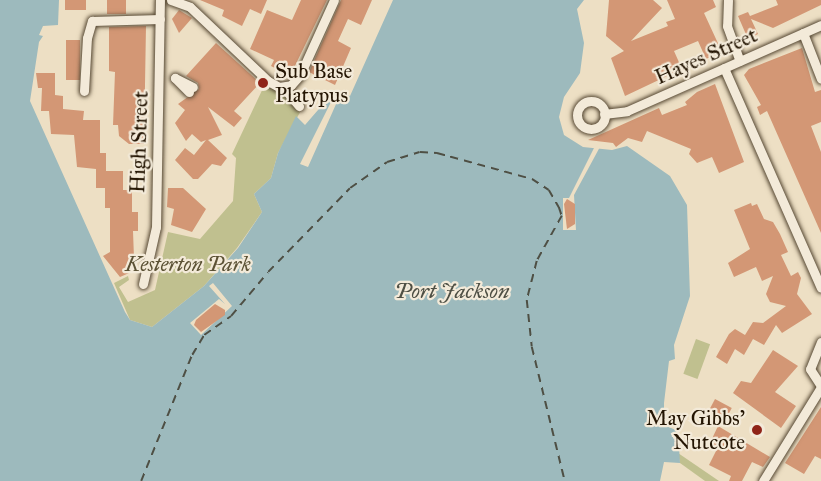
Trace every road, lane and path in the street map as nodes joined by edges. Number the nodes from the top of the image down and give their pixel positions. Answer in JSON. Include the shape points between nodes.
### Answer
{"nodes":[{"id":1,"x":160,"y":0,"type":"edge"},
{"id":2,"x":171,"y":0,"type":"edge"},
{"id":3,"x":334,"y":0,"type":"edge"},
{"id":4,"x":728,"y":0,"type":"edge"},
{"id":5,"x":160,"y":19,"type":"junction"},
{"id":6,"x":821,"y":25,"type":"edge"},
{"id":7,"x":803,"y":33,"type":"junction"},
{"id":8,"x":740,"y":61,"type":"junction"},
{"id":9,"x":724,"y":68,"type":"junction"},
{"id":10,"x":160,"y":76,"type":"junction"},
{"id":11,"x":821,"y":79,"type":"edge"},
{"id":12,"x":283,"y":87,"type":"junction"},
{"id":13,"x":191,"y":89,"type":"dead end"},
{"id":14,"x":84,"y":91,"type":"dead end"},
{"id":15,"x":299,"y":106,"type":"dead end"},
{"id":16,"x":604,"y":114,"type":"dead end"},
{"id":17,"x":142,"y":284,"type":"dead end"},
{"id":18,"x":821,"y":288,"type":"edge"},
{"id":19,"x":821,"y":342,"type":"edge"},
{"id":20,"x":821,"y":387,"type":"edge"},
{"id":21,"x":762,"y":481,"type":"edge"}],
"edges":[{"from":1,"to":5,"type":"street","name":"High Street"},
{"from":2,"to":12,"type":"street","via":[[190,7],[268,81]]},
{"from":3,"to":12,"type":"street","via":[[300,75]]},
{"from":4,"to":8,"type":"street","via":[[727,26]]},
{"from":5,"to":10,"type":"street","name":"High Street"},
{"from":5,"to":14,"type":"street","via":[[92,21],[87,38]]},
{"from":6,"to":7,"type":"street","name":"Hayes Street"},
{"from":7,"to":8,"type":"street","name":"Hayes Street"},
{"from":7,"to":11,"type":"street"},
{"from":8,"to":9,"type":"street","name":"Hayes Street"},
{"from":9,"to":16,"type":"street","name":"Hayes Street","via":[[627,111]]},
{"from":9,"to":18,"type":"street"},
{"from":10,"to":13,"type":"street","via":[[175,78]]},
{"from":10,"to":17,"type":"street","name":"High Street","via":[[156,227]]},
{"from":12,"to":15,"type":"street"},
{"from":19,"to":20,"type":"street","via":[[810,369]]},
{"from":20,"to":21,"type":"street"}]}
